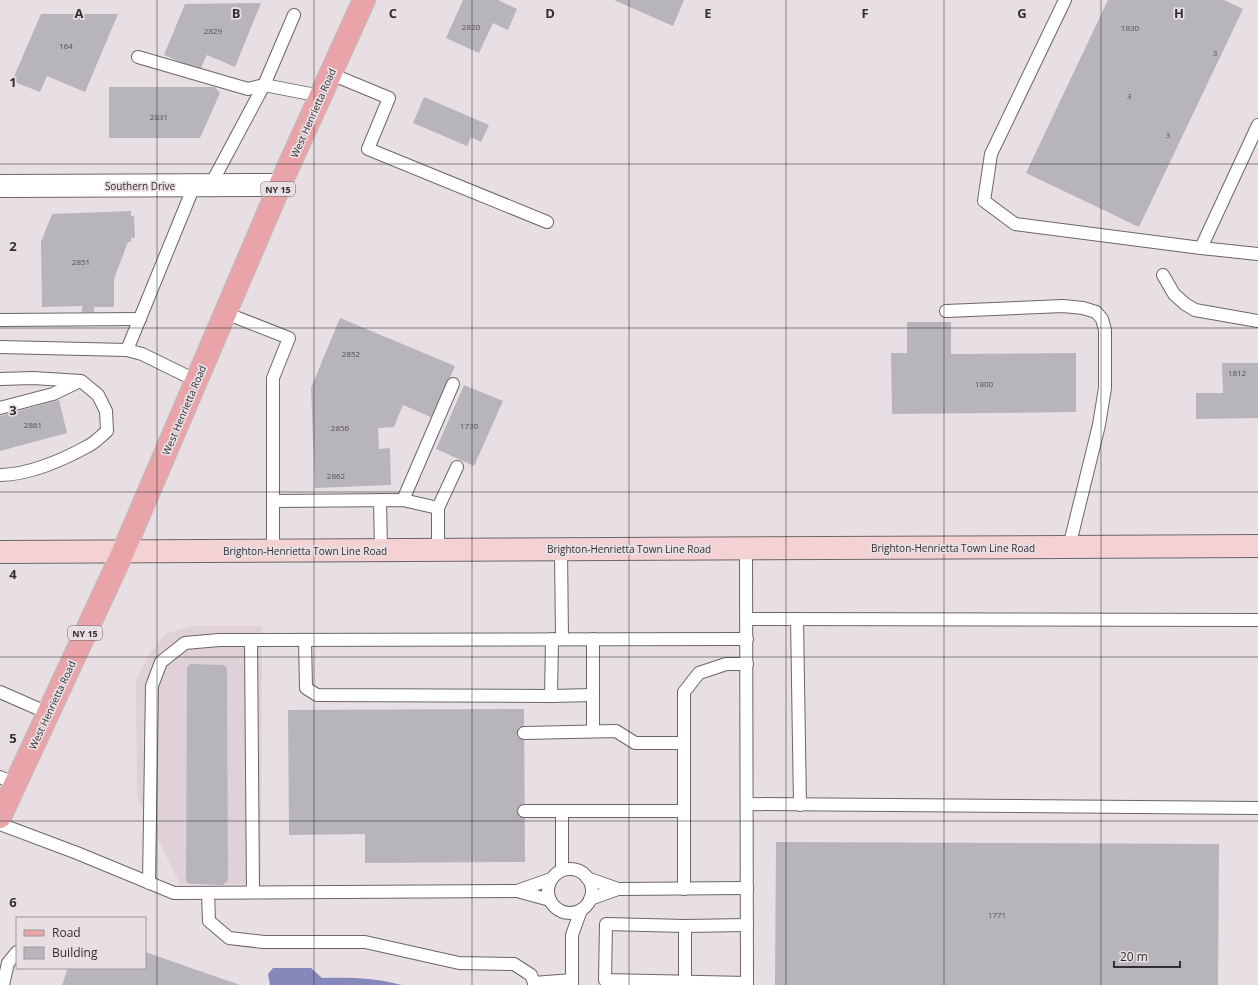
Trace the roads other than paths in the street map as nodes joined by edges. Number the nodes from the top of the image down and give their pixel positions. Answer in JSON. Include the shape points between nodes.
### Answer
{"nodes":[{"id":1,"x":364,"y":0,"type":"edge"},
{"id":2,"x":1065,"y":0,"type":"edge"},
{"id":3,"x":294,"y":15,"type":"dead end"},
{"id":4,"x":138,"y":57,"type":"dead end"},
{"id":5,"x":331,"y":74,"type":"junction"},
{"id":6,"x":264,"y":84,"type":"junction"},
{"id":7,"x":321,"y":96,"type":"junction"},
{"id":8,"x":1258,"y":125,"type":"edge"},
{"id":9,"x":0,"y":186,"type":"edge"},
{"id":10,"x":202,"y":186,"type":"junction"},
{"id":11,"x":280,"y":186,"type":"junction"},
{"id":12,"x":547,"y":222,"type":"dead end"},
{"id":13,"x":1201,"y":248,"type":"junction"},
{"id":14,"x":1258,"y":254,"type":"edge"},
{"id":15,"x":1163,"y":275,"type":"dead end"},
{"id":16,"x":946,"y":311,"type":"dead end"},
{"id":17,"x":225,"y":313,"type":"junction"},
{"id":18,"x":140,"y":318,"type":"junction"},
{"id":19,"x":0,"y":320,"type":"edge"},
{"id":20,"x":1258,"y":321,"type":"edge"},
{"id":21,"x":0,"y":347,"type":"edge"},
{"id":22,"x":127,"y":350,"type":"junction"},
{"id":23,"x":0,"y":380,"type":"edge"},
{"id":24,"x":82,"y":380,"type":"junction"},
{"id":25,"x":197,"y":381,"type":"junction"},
{"id":26,"x":453,"y":384,"type":"dead end"},
{"id":27,"x":0,"y":408,"type":"edge"},
{"id":28,"x":457,"y":467,"type":"dead end"},
{"id":29,"x":0,"y":476,"type":"edge"},
{"id":30,"x":380,"y":500,"type":"junction"},
{"id":31,"x":403,"y":500,"type":"junction"},
{"id":32,"x":273,"y":501,"type":"junction"},
{"id":33,"x":438,"y":508,"type":"junction"},
{"id":34,"x":1258,"y":546,"type":"edge"},
{"id":35,"x":1069,"y":547,"type":"junction"},
{"id":36,"x":561,"y":549,"type":"junction"},
{"id":37,"x":746,"y":549,"type":"junction"},
{"id":38,"x":381,"y":550,"type":"junction"},
{"id":39,"x":438,"y":550,"type":"junction"},
{"id":40,"x":274,"y":551,"type":"junction"},
{"id":41,"x":0,"y":552,"type":"edge"},
{"id":42,"x":123,"y":552,"type":"junction"},
{"id":43,"x":747,"y":619,"type":"junction"},
{"id":44,"x":797,"y":619,"type":"junction"},
{"id":45,"x":1258,"y":620,"type":"edge"},
{"id":46,"x":746,"y":638,"type":"junction"},
{"id":47,"x":557,"y":639,"type":"junction"},
{"id":48,"x":593,"y":639,"type":"junction"},
{"id":49,"x":251,"y":640,"type":"junction"},
{"id":50,"x":305,"y":640,"type":"junction"},
{"id":51,"x":747,"y":664,"type":"junction"},
{"id":52,"x":0,"y":692,"type":"edge"},
{"id":53,"x":593,"y":695,"type":"junction"},
{"id":54,"x":551,"y":696,"type":"junction"},
{"id":55,"x":48,"y":714,"type":"junction"},
{"id":56,"x":593,"y":731,"type":"junction"},
{"id":57,"x":524,"y":732,"type":"dead end"},
{"id":58,"x":684,"y":744,"type":"junction"},
{"id":59,"x":8,"y":780,"type":"edge"},
{"id":60,"x":747,"y":804,"type":"junction"},
{"id":61,"x":800,"y":805,"type":"junction"},
{"id":62,"x":1258,"y":808,"type":"edge"},
{"id":63,"x":524,"y":811,"type":"dead end"},
{"id":64,"x":562,"y":811,"type":"junction"},
{"id":65,"x":684,"y":812,"type":"junction"},
{"id":66,"x":0,"y":817,"type":"edge"},
{"id":67,"x":0,"y":824,"type":"edge"},
{"id":68,"x":562,"y":870,"type":"junction"},
{"id":69,"x":588,"y":878,"type":"junction"},
{"id":70,"x":551,"y":879,"type":"junction"},
{"id":71,"x":149,"y":883,"type":"junction"},
{"id":72,"x":747,"y":888,"type":"junction"},
{"id":73,"x":618,"y":889,"type":"junction"},
{"id":74,"x":684,"y":889,"type":"junction"},
{"id":75,"x":517,"y":891,"type":"junction"},
{"id":76,"x":253,"y":892,"type":"junction"},
{"id":77,"x":208,"y":893,"type":"junction"},
{"id":78,"x":590,"y":899,"type":"junction"},
{"id":79,"x":550,"y":900,"type":"junction"},
{"id":80,"x":581,"y":910,"type":"junction"},
{"id":81,"x":560,"y":911,"type":"junction"},
{"id":82,"x":747,"y":925,"type":"junction"},
{"id":83,"x":685,"y":926,"type":"junction"},
{"id":84,"x":572,"y":935,"type":"junction"},
{"id":85,"x":16,"y":953,"type":"edge"},
{"id":86,"x":572,"y":982,"type":"edge"},
{"id":87,"x":685,"y":982,"type":"junction"},
{"id":88,"x":534,"y":984,"type":"edge"},
{"id":89,"x":747,"y":984,"type":"edge"},
{"id":90,"x":3,"y":985,"type":"edge"}],
"edges":[{"from":1,"to":5,"type":"main road","name":"West Henrietta Road","number":"NY 15"},
{"from":2,"to":13,"type":"lane","via":[[991,154],[984,201],[1015,224]]},
{"from":3,"to":6,"type":"lane"},
{"from":4,"to":6,"type":"lane","via":[[248,89]]},
{"from":5,"to":7,"type":"main road","name":"West Henrietta Road","number":"NY 15"},
{"from":5,"to":12,"type":"lane","via":[[389,98],[368,149]]},
{"from":6,"to":7,"type":"lane"},
{"from":6,"to":10,"type":"lane"},
{"from":7,"to":11,"type":"main road","name":"West Henrietta Road","number":"NY 15"},
{"from":8,"to":13,"type":"lane"},
{"from":9,"to":10,"type":"street","name":"Southern Drive"},
{"from":10,"to":11,"type":"street","name":"Southern Drive"},
{"from":10,"to":18,"type":"lane"},
{"from":11,"to":17,"type":"main road","name":"West Henrietta Road","number":"NY 15"},
{"from":13,"to":14,"type":"lane"},
{"from":15,"to":20,"type":"lane","via":[[1174,294],[1195,310]]},
{"from":16,"to":35,"type":"lane","via":[[1063,306],[1096,312],[1102,320],[1106,330],[1105,388],[1099,425]]},
{"from":17,"to":25,"type":"main road","name":"West Henrietta Road","number":"NY 15"},
{"from":17,"to":32,"type":"lane","via":[[289,338],[272,378]]},
{"from":18,"to":19,"type":"lane"},
{"from":18,"to":22,"type":"lane"},
{"from":21,"to":22,"type":"lane"},
{"from":22,"to":25,"type":"lane","via":[[142,354]]},
{"from":23,"to":24,"type":"lane"},
{"from":24,"to":27,"type":"lane","via":[[53,394]]},
{"from":24,"to":29,"type":"lane","via":[[98,395],[106,411],[107,431],[89,446],[64,459],[13,475]]},
{"from":25,"to":42,"type":"main road","name":"West Henrietta Road","number":"NY 15"},
{"from":26,"to":31,"type":"lane"},
{"from":28,"to":33,"type":"lane"},
{"from":30,"to":31,"type":"lane"},
{"from":30,"to":32,"type":"lane"},
{"from":30,"to":38,"type":"lane"},
{"from":31,"to":33,"type":"lane"},
{"from":32,"to":40,"type":"lane"},
{"from":33,"to":39,"type":"lane"},
{"from":34,"to":35,"type":"street","name":"Brighton-Henrietta Town Line Road"},
{"from":35,"to":37,"type":"street","name":"Brighton-Henrietta Town Line Road"},
{"from":36,"to":37,"type":"street","name":"Brighton-Henrietta Town Line Road"},
{"from":36,"to":39,"type":"street","name":"Brighton-Henrietta Town Line Road"},
{"from":36,"to":47,"type":"lane"},
{"from":37,"to":43,"type":"lane"},
{"from":38,"to":39,"type":"street","name":"Brighton-Henrietta Town Line Road"},
{"from":38,"to":40,"type":"street","name":"Brighton-Henrietta Town Line Road"},
{"from":40,"to":42,"type":"street","name":"Brighton-Henrietta Town Line Road"},
{"from":41,"to":42,"type":"street","name":"Brighton-Henrietta Town Line Road"},
{"from":42,"to":55,"type":"main road","name":"West Henrietta Road","number":"NY 15"},
{"from":43,"to":44,"type":"lane"},
{"from":43,"to":46,"type":"lane"},
{"from":44,"to":45,"type":"lane"},
{"from":44,"to":61,"type":"lane"},
{"from":46,"to":48,"type":"lane"},
{"from":46,"to":51,"type":"lane"},
{"from":47,"to":48,"type":"lane"},
{"from":47,"to":50,"type":"lane"},
{"from":47,"to":54,"type":"lane"},
{"from":48,"to":53,"type":"lane"},
{"from":49,"to":50,"type":"lane"},
{"from":49,"to":71,"type":"lane","via":[[185,643],[161,662],[152,686]]},
{"from":49,"to":76,"type":"lane"},
{"from":50,"to":54,"type":"lane","via":[[306,688],[317,696]]},
{"from":51,"to":58,"type":"lane","via":[[726,664],[699,673],[684,692]]},
{"from":51,"to":60,"type":"lane"},
{"from":52,"to":55,"type":"lane"},
{"from":53,"to":54,"type":"lane"},
{"from":53,"to":56,"type":"lane"},
{"from":55,"to":59,"type":"main road","name":"West Henrietta Road","number":"NY 15"},
{"from":56,"to":57,"type":"lane"},
{"from":56,"to":58,"type":"lane","via":[[616,731],[635,743]]},
{"from":58,"to":65,"type":"lane"},
{"from":59,"to":66,"type":"main road","name":"West Henrietta Road","number":"NY 15"},
{"from":60,"to":61,"type":"lane"},
{"from":60,"to":72,"type":"lane"},
{"from":61,"to":62,"type":"lane"},
{"from":63,"to":64,"type":"lane"},
{"from":64,"to":65,"type":"lane"},
{"from":64,"to":68,"type":"lane"},
{"from":65,"to":74,"type":"lane"},
{"from":67,"to":71,"type":"lane"},
{"from":68,"to":69,"type":"lane","via":[[576,870]]},
{"from":68,"to":70,"type":"lane"},
{"from":69,"to":73,"type":"lane"},
{"from":69,"to":78,"type":"lane","via":[[592,892]]},
{"from":70,"to":75,"type":"lane"},
{"from":70,"to":79,"type":"lane","via":[[548,886]]},
{"from":71,"to":77,"type":"lane","via":[[174,893]]},
{"from":72,"to":74,"type":"lane"},
{"from":72,"to":82,"type":"lane"},
{"from":73,"to":74,"type":"lane"},
{"from":73,"to":78,"type":"lane"},
{"from":75,"to":76,"type":"lane"},
{"from":75,"to":79,"type":"lane"},
{"from":76,"to":77,"type":"lane"},
{"from":77,"to":88,"type":"lane","via":[[209,921],[229,938],[264,942],[365,942],[459,963],[514,964],[531,975]]},
{"from":78,"to":80,"type":"lane"},
{"from":79,"to":81,"type":"lane"},
{"from":80,"to":81,"type":"lane","via":[[566,913]]},
{"from":80,"to":84,"type":"lane"},
{"from":81,"to":84,"type":"lane"},
{"from":82,"to":83,"type":"lane"},
{"from":82,"to":89,"type":"lane"},
{"from":83,"to":87,"type":"lane"},
{"from":83,"to":87,"type":"lane","via":[[606,924],[605,980]]},
{"from":84,"to":86,"type":"lane"},
{"from":85,"to":90,"type":"lane","via":[[8,963]]},
{"from":86,"to":88,"type":"lane"},
{"from":87,"to":89,"type":"lane"}]}
